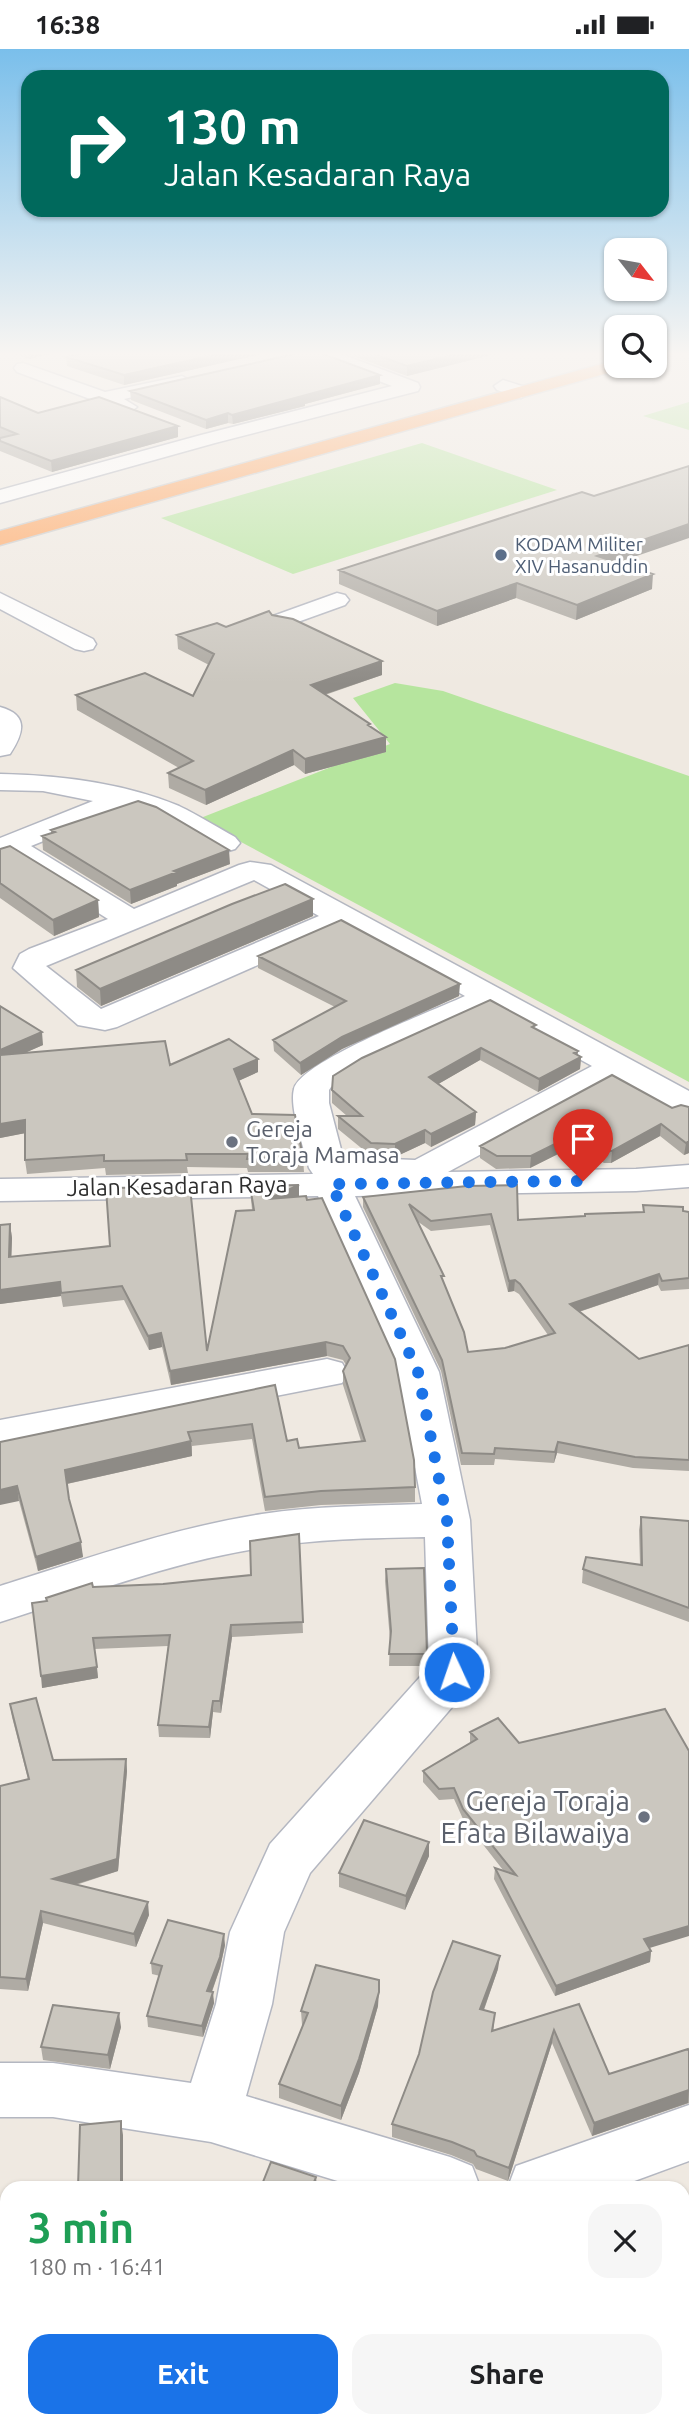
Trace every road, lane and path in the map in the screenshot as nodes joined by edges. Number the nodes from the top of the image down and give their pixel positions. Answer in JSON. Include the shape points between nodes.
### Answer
{"nodes":[{"id":1,"x":126,"y":462,"type":"edge"},
{"id":2,"x":217,"y":462,"type":"edge"},
{"id":3,"x":249,"y":462,"type":"edge"},
{"id":4,"x":268,"y":462,"type":"edge"},
{"id":5,"x":258,"y":465,"type":"junction"},
{"id":6,"x":0,"y":497,"type":"edge"},
{"id":7,"x":0,"y":522,"type":"edge"},
{"id":8,"x":0,"y":538,"type":"edge"},
{"id":9,"x":0,"y":600,"type":"edge"},
{"id":10,"x":337,"y":600,"type":"dead end"},
{"id":11,"x":281,"y":621,"type":"edge"},
{"id":12,"x":84,"y":643,"type":"dead end"},
{"id":13,"x":0,"y":715,"type":"edge"},
{"id":14,"x":0,"y":748,"type":"edge"},
{"id":15,"x":0,"y":782,"type":"edge"},
{"id":16,"x":124,"y":798,"type":"junction"},
{"id":17,"x":225,"y":843,"type":"dead end"},
{"id":18,"x":5,"y":847,"type":"edge"},
{"id":19,"x":344,"y":916,"type":"junction"},
{"id":20,"x":132,"y":921,"type":"junction"},
{"id":21,"x":492,"y":996,"type":"junction"},
{"id":22,"x":617,"y":1067,"type":"junction"},
{"id":23,"x":689,"y":1105,"type":"edge"},
{"id":24,"x":689,"y":1177,"type":"edge"},
{"id":25,"x":331,"y":1184,"type":"junction"},
{"id":26,"x":0,"y":1189,"type":"edge"},
{"id":27,"x":327,"y":1373,"type":"dead end"},
{"id":28,"x":0,"y":1435,"type":"edge"},
{"id":29,"x":447,"y":1520,"type":"junction"},
{"id":30,"x":0,"y":1604,"type":"edge"},
{"id":31,"x":0,"y":2090,"type":"edge"},
{"id":32,"x":211,"y":2114,"type":"junction"},
{"id":33,"x":689,"y":2133,"type":"edge"},
{"id":34,"x":430,"y":2181,"type":"edge"},
{"id":35,"x":555,"y":2181,"type":"edge"}],
"edges":[{"from":1,"to":6,"type":"street"},
{"from":2,"to":7,"type":"highway"},
{"from":3,"to":5,"type":"highway"},
{"from":4,"to":5,"type":"highway"},
{"from":5,"to":8,"type":"highway"},
{"from":9,"to":12,"type":"street"},
{"from":10,"to":11,"type":"street"},
{"from":13,"to":14,"type":"street","via":[[9,730]]},
{"from":15,"to":16,"type":"street","via":[[55,784]]},
{"from":16,"to":17,"type":"street","via":[[167,812]]},
{"from":16,"to":18,"type":"street"},
{"from":18,"to":20,"type":"street"},
{"from":19,"to":20,"type":"street","via":[[260,871],[250,871]]},
{"from":19,"to":20,"type":"street","via":[[105,1020],[90,1018],[29,968],[40,956]]},
{"from":19,"to":21,"type":"street"},
{"from":21,"to":22,"type":"street"},
{"from":21,"to":22,"type":"street","via":[[324,1074],[316,1082],[311,1103],[327,1168],[422,1171]]},
{"from":22,"to":23,"type":"street"},
{"from":24,"to":25,"type":"street","name":"Jalan Kesadaran Raya"},
{"from":25,"to":26,"type":"street","name":"Jalan Kesadaran Raya"},
{"from":25,"to":29,"type":"street","via":[[418,1372]]},
{"from":27,"to":28,"type":"street"},
{"from":29,"to":30,"type":"street","via":[[259,1531],[172,1550]]},
{"from":29,"to":32,"type":"street","via":[[454,1672],[289,1860],[257,1932],[244,2004]]},
{"from":31,"to":32,"type":"street","via":[[53,2090]]},
{"from":32,"to":34,"type":"street"},
{"from":33,"to":35,"type":"street"}]}
